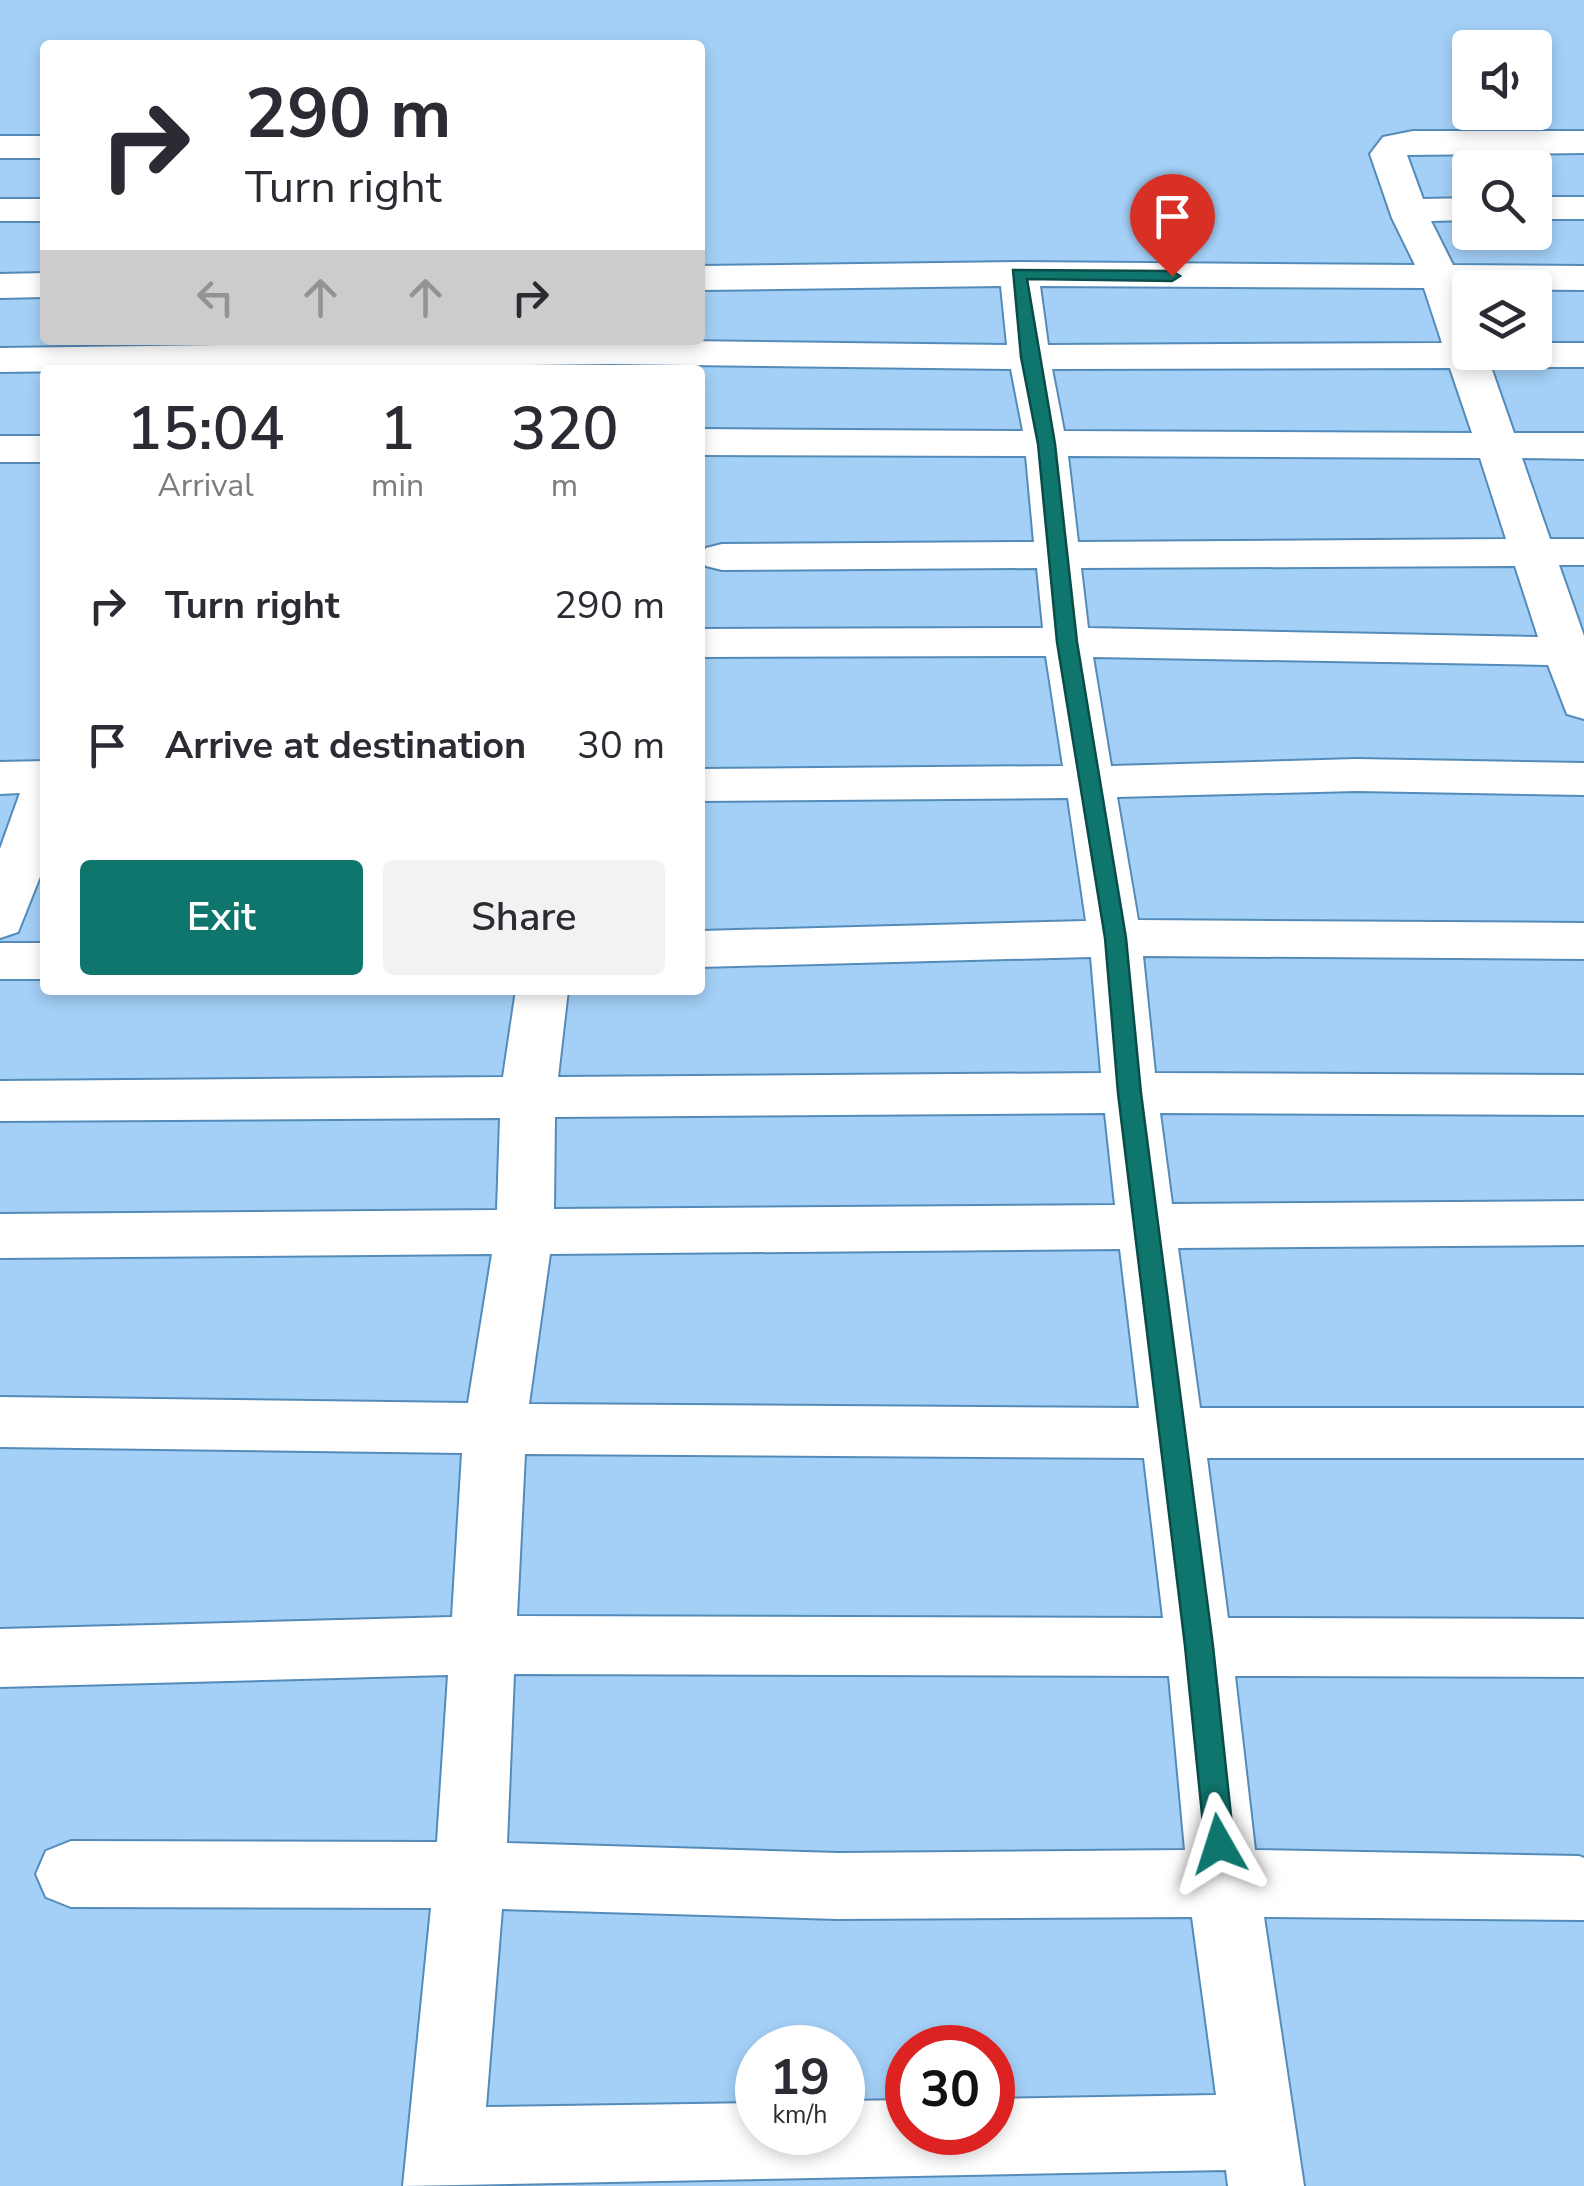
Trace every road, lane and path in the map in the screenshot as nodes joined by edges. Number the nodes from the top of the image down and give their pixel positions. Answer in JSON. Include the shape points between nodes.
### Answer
{"nodes":[{"id":1,"x":1584,"y":142,"type":"edge"},
{"id":2,"x":40,"y":146,"type":"edge"},
{"id":3,"x":0,"y":147,"type":"edge"},
{"id":4,"x":1552,"y":208,"type":"edge"},
{"id":5,"x":1584,"y":208,"type":"edge"},
{"id":6,"x":1452,"y":209,"type":"edge"},
{"id":7,"x":0,"y":210,"type":"edge"},
{"id":8,"x":40,"y":210,"type":"edge"},
{"id":9,"x":1408,"y":210,"type":"junction"},
{"id":10,"x":1019,"y":274,"type":"junction"},
{"id":11,"x":705,"y":278,"type":"edge"},
{"id":12,"x":1584,"y":278,"type":"edge"},
{"id":13,"x":1440,"y":280,"type":"junction"},
{"id":14,"x":40,"y":285,"type":"edge"},
{"id":15,"x":0,"y":286,"type":"edge"},
{"id":16,"x":1452,"y":315,"type":"edge"},
{"id":17,"x":610,"y":354,"type":"edge"},
{"id":18,"x":1452,"y":355,"type":"edge"},
{"id":19,"x":1552,"y":355,"type":"edge"},
{"id":20,"x":1584,"y":355,"type":"edge"},
{"id":21,"x":170,"y":356,"type":"edge"},
{"id":22,"x":1029,"y":357,"type":"junction"},
{"id":23,"x":0,"y":360,"type":"edge"},
{"id":24,"x":1471,"y":370,"type":"edge"},
{"id":25,"x":705,"y":442,"type":"edge"},
{"id":26,"x":1046,"y":444,"type":"junction"},
{"id":27,"x":1495,"y":446,"type":"junction"},
{"id":28,"x":1584,"y":446,"type":"edge"},
{"id":29,"x":0,"y":449,"type":"edge"},
{"id":30,"x":40,"y":449,"type":"edge"},
{"id":31,"x":1584,"y":552,"type":"edge"},
{"id":32,"x":1534,"y":553,"type":"junction"},
{"id":33,"x":1058,"y":556,"type":"junction"},
{"id":34,"x":722,"y":557,"type":"dead end"},
{"id":35,"x":1067,"y":642,"type":"junction"},
{"id":36,"x":705,"y":643,"type":"edge"},
{"id":37,"x":1576,"y":652,"type":"edge"},
{"id":38,"x":1584,"y":704,"type":"edge"},
{"id":39,"x":40,"y":777,"type":"edge"},
{"id":40,"x":0,"y":778,"type":"edge"},
{"id":41,"x":1584,"y":778,"type":"edge"},
{"id":42,"x":1090,"y":782,"type":"junction"},
{"id":43,"x":705,"y":785,"type":"edge"},
{"id":44,"x":40,"y":808,"type":"edge"},
{"id":45,"x":0,"y":920,"type":"edge"},
{"id":46,"x":1115,"y":938,"type":"junction"},
{"id":47,"x":1584,"y":941,"type":"edge"},
{"id":48,"x":705,"y":949,"type":"edge"},
{"id":49,"x":0,"y":961,"type":"edge"},
{"id":50,"x":40,"y":961,"type":"edge"},
{"id":51,"x":541,"y":995,"type":"edge"},
{"id":52,"x":1130,"y":1093,"type":"junction"},
{"id":53,"x":1584,"y":1095,"type":"edge"},
{"id":54,"x":528,"y":1099,"type":"junction"},
{"id":55,"x":0,"y":1101,"type":"edge"},
{"id":56,"x":1584,"y":1222,"type":"edge"},
{"id":57,"x":1148,"y":1224,"type":"junction"},
{"id":58,"x":525,"y":1229,"type":"junction"},
{"id":59,"x":0,"y":1236,"type":"edge"},
{"id":60,"x":0,"y":1422,"type":"edge"},
{"id":61,"x":495,"y":1426,"type":"junction"},
{"id":62,"x":1171,"y":1432,"type":"junction"},
{"id":63,"x":1584,"y":1433,"type":"edge"},
{"id":64,"x":482,"y":1645,"type":"junction"},
{"id":65,"x":1199,"y":1646,"type":"junction"},
{"id":66,"x":1584,"y":1648,"type":"edge"},
{"id":67,"x":0,"y":1658,"type":"edge"},
{"id":68,"x":71,"y":1874,"type":"dead end"},
{"id":69,"x":470,"y":1875,"type":"junction"},
{"id":70,"x":1223,"y":1883,"type":"junction"},
{"id":71,"x":1579,"y":1889,"type":"dead end"},
{"id":72,"x":1262,"y":2159,"type":"edge"},
{"id":73,"x":442,"y":2166,"type":"edge"}],
"edges":[{"from":1,"to":9,"type":"street","via":[[1396,145],[1388,154]]},
{"from":2,"to":3,"type":"street"},
{"from":4,"to":5,"type":"street"},
{"from":6,"to":9,"type":"street"},
{"from":7,"to":8,"type":"street"},
{"from":9,"to":13,"type":"street"},
{"from":10,"to":11,"type":"street"},
{"from":10,"to":13,"type":"street"},
{"from":10,"to":22,"type":"street"},
{"from":12,"to":13,"type":"street"},
{"from":13,"to":16,"type":"street"},
{"from":14,"to":15,"type":"street"},
{"from":17,"to":21,"type":"street"},
{"from":17,"to":22,"type":"street"},
{"from":18,"to":22,"type":"street"},
{"from":19,"to":20,"type":"street"},
{"from":21,"to":23,"type":"street"},
{"from":22,"to":26,"type":"street"},
{"from":24,"to":27,"type":"street"},
{"from":25,"to":26,"type":"street"},
{"from":26,"to":27,"type":"street"},
{"from":26,"to":33,"type":"street"},
{"from":27,"to":28,"type":"street"},
{"from":27,"to":32,"type":"street"},
{"from":29,"to":30,"type":"street"},
{"from":31,"to":32,"type":"street"},
{"from":32,"to":33,"type":"street"},
{"from":32,"to":37,"type":"street"},
{"from":33,"to":34,"type":"street"},
{"from":33,"to":35,"type":"street"},
{"from":35,"to":36,"type":"street"},
{"from":35,"to":37,"type":"street"},
{"from":35,"to":42,"type":"street"},
{"from":37,"to":38,"type":"street"},
{"from":39,"to":40,"type":"street"},
{"from":41,"to":42,"type":"street","via":[[1356,774]]},
{"from":42,"to":43,"type":"street"},
{"from":42,"to":46,"type":"street"},
{"from":44,"to":45,"type":"street"},
{"from":46,"to":47,"type":"street"},
{"from":46,"to":48,"type":"street"},
{"from":46,"to":52,"type":"street"},
{"from":49,"to":50,"type":"street"},
{"from":51,"to":54,"type":"street"},
{"from":52,"to":53,"type":"street"},
{"from":52,"to":54,"type":"street"},
{"from":52,"to":57,"type":"street"},
{"from":54,"to":55,"type":"street"},
{"from":54,"to":58,"type":"street"},
{"from":56,"to":57,"type":"street"},
{"from":57,"to":58,"type":"street"},
{"from":57,"to":62,"type":"street"},
{"from":58,"to":59,"type":"street"},
{"from":58,"to":61,"type":"street"},
{"from":60,"to":61,"type":"street"},
{"from":61,"to":62,"type":"street"},
{"from":61,"to":64,"type":"street"},
{"from":62,"to":63,"type":"street"},
{"from":62,"to":65,"type":"street"},
{"from":64,"to":65,"type":"street"},
{"from":64,"to":67,"type":"street"},
{"from":64,"to":69,"type":"street"},
{"from":65,"to":66,"type":"street"},
{"from":65,"to":70,"type":"street"},
{"from":68,"to":69,"type":"street"},
{"from":69,"to":70,"type":"street","via":[[838,1886]]},
{"from":69,"to":73,"type":"street"},
{"from":70,"to":71,"type":"street"},
{"from":70,"to":72,"type":"street"},
{"from":72,"to":73,"type":"street"}]}
